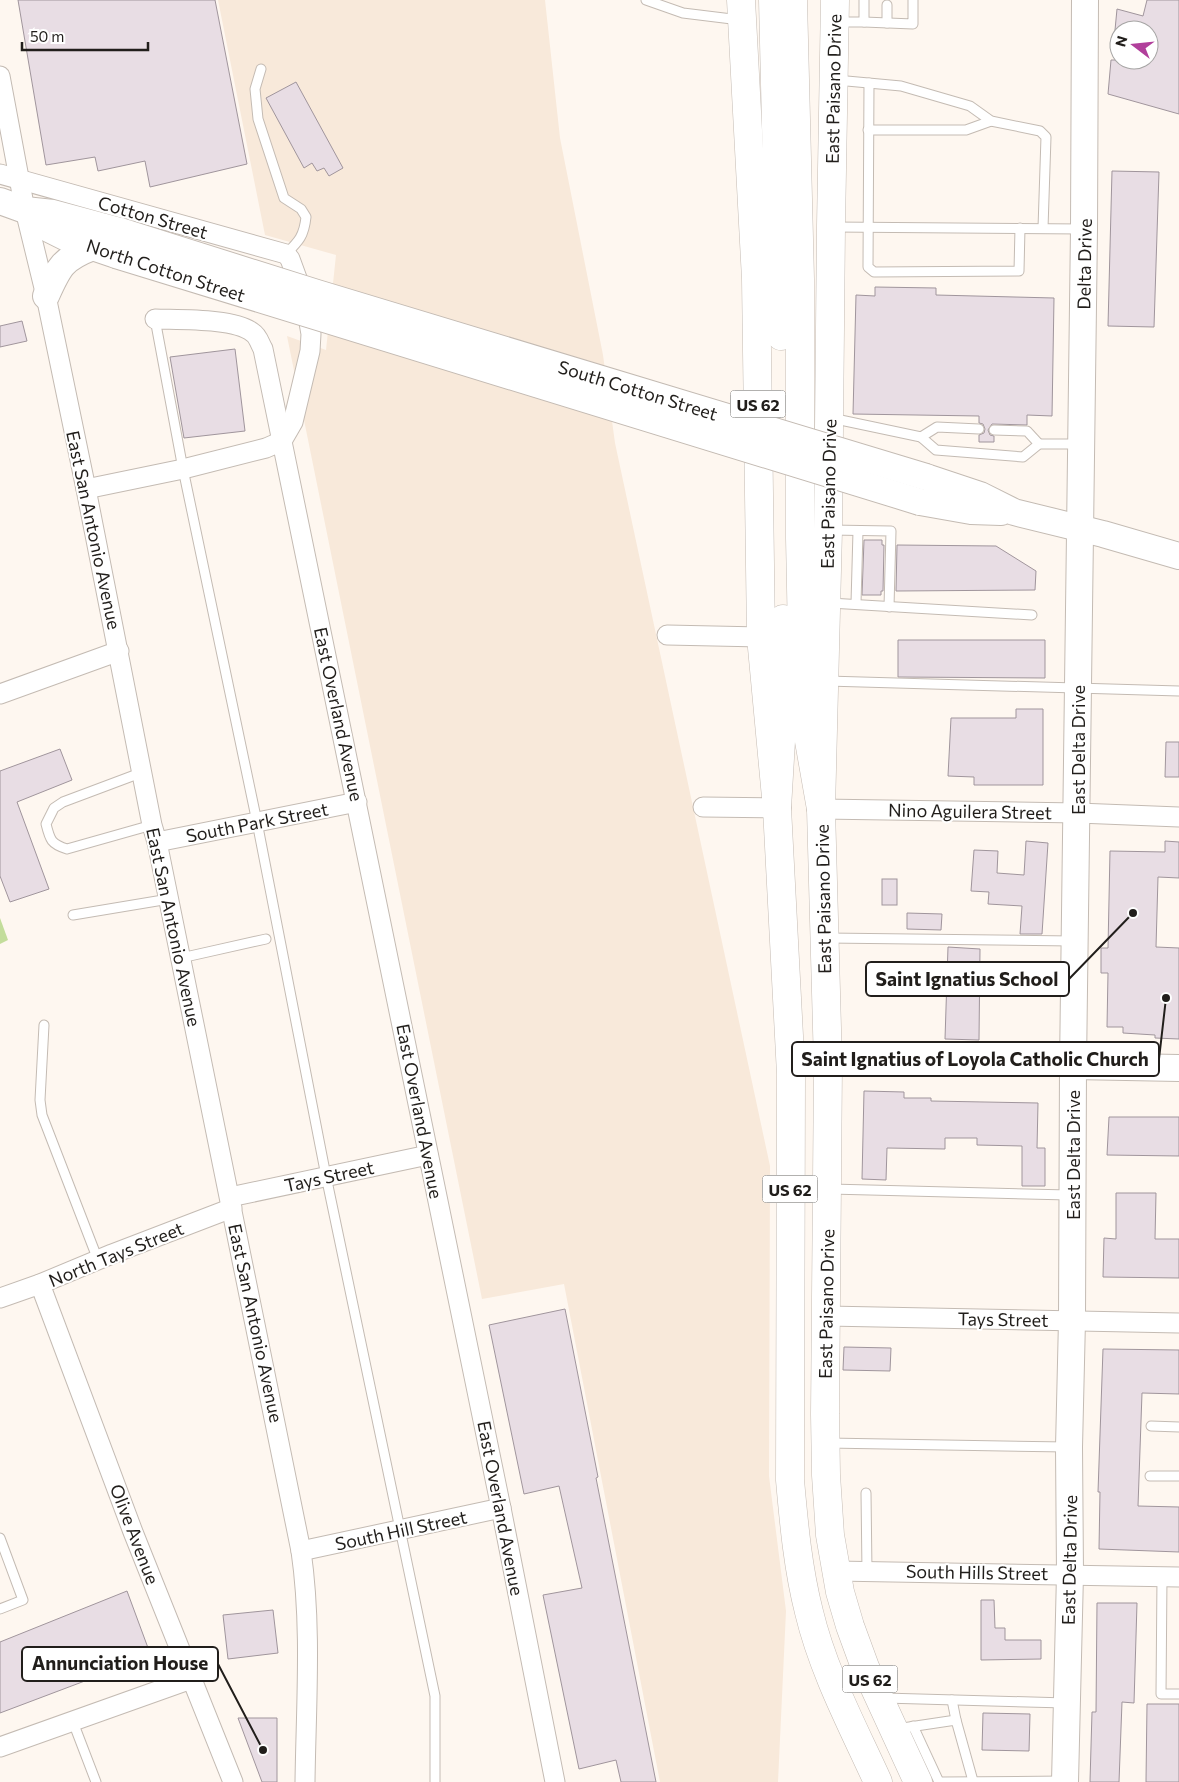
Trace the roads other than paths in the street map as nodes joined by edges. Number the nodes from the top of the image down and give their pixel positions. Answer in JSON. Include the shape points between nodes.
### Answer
{"nodes":[{"id":1,"x":646,"y":0,"type":"edge"},
{"id":2,"x":773,"y":0,"type":"edge"},
{"id":3,"x":793,"y":0,"type":"edge"},
{"id":4,"x":864,"y":0,"type":"edge"},
{"id":5,"x":914,"y":0,"type":"edge"},
{"id":6,"x":1085,"y":0,"type":"edge"},
{"id":7,"x":887,"y":4,"type":"dead end"},
{"id":8,"x":742,"y":10,"type":"edge"},
{"id":9,"x":834,"y":11,"type":"edge"},
{"id":10,"x":864,"y":22,"type":"junction"},
{"id":11,"x":886,"y":23,"type":"junction"},
{"id":12,"x":261,"y":69,"type":"dead end"},
{"id":13,"x":0,"y":76,"type":"edge"},
{"id":14,"x":833,"y":80,"type":"junction"},
{"id":15,"x":869,"y":83,"type":"junction"},
{"id":16,"x":990,"y":121,"type":"junction"},
{"id":17,"x":868,"y":130,"type":"junction"},
{"id":18,"x":0,"y":174,"type":"edge"},
{"id":19,"x":20,"y":180,"type":"junction"},
{"id":20,"x":0,"y":202,"type":"edge"},
{"id":21,"x":25,"y":210,"type":"junction"},
{"id":22,"x":830,"y":226,"type":"junction"},
{"id":23,"x":868,"y":227,"type":"junction"},
{"id":24,"x":1020,"y":228,"type":"junction"},
{"id":25,"x":1043,"y":228,"type":"junction"},
{"id":26,"x":1084,"y":229,"type":"junction"},
{"id":27,"x":110,"y":245,"type":"junction"},
{"id":28,"x":286,"y":254,"type":"junction"},
{"id":29,"x":46,"y":296,"type":"junction"},
{"id":30,"x":316,"y":305,"type":"junction"},
{"id":31,"x":155,"y":319,"type":"joint"},
{"id":32,"x":829,"y":417,"type":"junction"},
{"id":33,"x":979,"y":429,"type":"dead end"},
{"id":34,"x":994,"y":430,"type":"dead end"},
{"id":35,"x":921,"y":437,"type":"junction"},
{"id":36,"x":282,"y":441,"type":"junction"},
{"id":37,"x":1039,"y":444,"type":"junction"},
{"id":38,"x":1081,"y":444,"type":"junction"},
{"id":39,"x":183,"y":470,"type":"junction"},
{"id":40,"x":86,"y":489,"type":"junction"},
{"id":41,"x":1014,"y":512,"type":"junction"},
{"id":42,"x":1080,"y":528,"type":"junction"},
{"id":43,"x":828,"y":530,"type":"junction"},
{"id":44,"x":858,"y":531,"type":"junction"},
{"id":45,"x":1179,"y":556,"type":"edge"},
{"id":46,"x":827,"y":602,"type":"junction"},
{"id":47,"x":856,"y":603,"type":"junction"},
{"id":48,"x":889,"y":608,"type":"junction"},
{"id":49,"x":1032,"y":615,"type":"dead end"},
{"id":50,"x":667,"y":635,"type":"dead end"},
{"id":51,"x":761,"y":637,"type":"junction"},
{"id":52,"x":119,"y":651,"type":"junction"},
{"id":53,"x":824,"y":681,"type":"junction"},
{"id":54,"x":1078,"y":689,"type":"junction"},
{"id":55,"x":1179,"y":691,"type":"edge"},
{"id":56,"x":0,"y":694,"type":"edge"},
{"id":57,"x":143,"y":772,"type":"junction"},
{"id":58,"x":357,"y":802,"type":"junction"},
{"id":59,"x":702,"y":807,"type":"dead end"},
{"id":60,"x":777,"y":808,"type":"junction"},
{"id":61,"x":821,"y":809,"type":"junction"},
{"id":62,"x":1078,"y":813,"type":"junction"},
{"id":63,"x":1179,"y":817,"type":"edge"},
{"id":64,"x":257,"y":822,"type":"junction"},
{"id":65,"x":155,"y":834,"type":"junction"},
{"id":66,"x":169,"y":899,"type":"junction"},
{"id":67,"x":73,"y":916,"type":"dead end"},
{"id":68,"x":824,"y":938,"type":"junction"},
{"id":69,"x":266,"y":939,"type":"dead end"},
{"id":70,"x":1075,"y":941,"type":"junction"},
{"id":71,"x":181,"y":958,"type":"junction"},
{"id":72,"x":44,"y":1025,"type":"dead end"},
{"id":73,"x":828,"y":1065,"type":"junction"},
{"id":74,"x":1074,"y":1066,"type":"junction"},
{"id":75,"x":1179,"y":1068,"type":"edge"},
{"id":76,"x":428,"y":1155,"type":"junction"},
{"id":77,"x":326,"y":1176,"type":"junction"},
{"id":78,"x":827,"y":1189,"type":"junction"},
{"id":79,"x":1073,"y":1195,"type":"junction"},
{"id":80,"x":231,"y":1203,"type":"junction"},
{"id":81,"x":98,"y":1260,"type":"junction"},
{"id":82,"x":40,"y":1284,"type":"junction"},
{"id":83,"x":0,"y":1298,"type":"edge"},
{"id":84,"x":827,"y":1316,"type":"junction"},
{"id":85,"x":1072,"y":1320,"type":"junction"},
{"id":86,"x":1179,"y":1323,"type":"edge"},
{"id":87,"x":1152,"y":1426,"type":"dead end"},
{"id":88,"x":1179,"y":1427,"type":"edge"},
{"id":89,"x":825,"y":1443,"type":"junction"},
{"id":90,"x":1070,"y":1448,"type":"junction"},
{"id":91,"x":1150,"y":1476,"type":"dead end"},
{"id":92,"x":1179,"y":1476,"type":"edge"},
{"id":93,"x":866,"y":1493,"type":"dead end"},
{"id":94,"x":502,"y":1508,"type":"junction"},
{"id":95,"x":400,"y":1530,"type":"junction"},
{"id":96,"x":0,"y":1538,"type":"edge"},
{"id":97,"x":301,"y":1551,"type":"junction"},
{"id":98,"x":836,"y":1571,"type":"junction"},
{"id":99,"x":868,"y":1571,"type":"junction"},
{"id":100,"x":1070,"y":1574,"type":"junction"},
{"id":101,"x":1170,"y":1577,"type":"edge"},
{"id":102,"x":0,"y":1608,"type":"edge"},
{"id":103,"x":191,"y":1679,"type":"junction"},
{"id":104,"x":1179,"y":1694,"type":"edge"},
{"id":105,"x":879,"y":1698,"type":"junction"},
{"id":106,"x":952,"y":1700,"type":"junction"},
{"id":107,"x":1066,"y":1703,"type":"junction"},
{"id":108,"x":956,"y":1720,"type":"junction"},
{"id":109,"x":73,"y":1722,"type":"junction"},
{"id":110,"x":903,"y":1728,"type":"junction"},
{"id":111,"x":0,"y":1747,"type":"edge"},
{"id":112,"x":973,"y":1781,"type":"edge"},
{"id":113,"x":96,"y":1782,"type":"edge"},
{"id":114,"x":233,"y":1782,"type":"edge"},
{"id":115,"x":305,"y":1782,"type":"edge"},
{"id":116,"x":434,"y":1782,"type":"edge"},
{"id":117,"x":555,"y":1782,"type":"edge"},
{"id":118,"x":878,"y":1782,"type":"edge"},
{"id":119,"x":918,"y":1782,"type":"edge"},
{"id":120,"x":940,"y":1782,"type":"edge"},
{"id":121,"x":990,"y":1782,"type":"edge"},
{"id":122,"x":1065,"y":1782,"type":"edge"}],
"edges":[{"from":1,"to":8,"type":"lane","via":[[683,13]]},
{"from":2,"to":60,"type":"main road","via":[[783,382],[783,708]]},
{"from":3,"to":61,"type":"main road","via":[[800,269],[803,686],[806,724]]},
{"from":4,"to":10,"type":"lane"},
{"from":5,"to":11,"type":"lane","via":[[913,24]]},
{"from":6,"to":26,"type":"main road","name":"Delta Drive"},
{"from":7,"to":11,"type":"lane"},
{"from":8,"to":51,"type":"main road","name":"East Paisano Drive","number":"US 62","via":[[756,279]]},
{"from":9,"to":10,"type":"lane"},
{"from":9,"to":14,"type":"main road","name":"East Paisano Drive","number":"US 62"},
{"from":10,"to":11,"type":"lane"},
{"from":12,"to":28,"type":"lane","via":[[256,89],[258,119],[284,198],[301,209],[306,217],[304,232]]},
{"from":13,"to":19,"type":"street","name":"East San Antonio Avenue"},
{"from":14,"to":15,"type":"lane"},
{"from":14,"to":22,"type":"main road","name":"East Paisano Drive","number":"US 62"},
{"from":15,"to":16,"type":"lane","via":[[901,86],[970,106]]},
{"from":15,"to":17,"type":"lane"},
{"from":16,"to":17,"type":"lane","via":[[966,130]]},
{"from":16,"to":25,"type":"lane","via":[[1040,131],[1046,137]]},
{"from":17,"to":23,"type":"lane"},
{"from":18,"to":19,"type":"street"},
{"from":19,"to":21,"type":"street","name":"East San Antonio Avenue"},
{"from":19,"to":28,"type":"street","name":"Cotton Street"},
{"from":20,"to":21,"type":"main road","name":"North Cotton Street"},
{"from":21,"to":27,"type":"main road","name":"North Cotton Street","via":[[53,213]]},
{"from":21,"to":29,"type":"street","name":"East San Antonio Avenue"},
{"from":22,"to":23,"type":"lane"},
{"from":22,"to":32,"type":"main road","name":"East Paisano Drive","number":"US 62"},
{"from":23,"to":24,"type":"lane"},
{"from":23,"to":24,"type":"lane","via":[[868,267],[874,272],[1019,271]]},
{"from":24,"to":25,"type":"lane"},
{"from":25,"to":26,"type":"lane"},
{"from":26,"to":38,"type":"main road","name":"Delta Drive"},
{"from":27,"to":29,"type":"main road","via":[[74,254],[66,260],[57,271]]},
{"from":27,"to":30,"type":"main road","name":"North Cotton Street","bridge":true},
{"from":28,"to":36,"type":"street","via":[[305,300],[311,334],[293,422]]},
{"from":29,"to":40,"type":"street","name":"East San Antonio Avenue"},
{"from":30,"to":41,"type":"main road","name":"South Cotton Street","bridge":true,"via":[[926,477],[980,495]]},
{"from":30,"to":41,"type":"main road","name":"South Cotton Street","bridge":true,"via":[[920,502],[972,511]]},
{"from":31,"to":36,"type":"street","name":"East Overland Avenue","via":[[229,323],[254,333],[263,349]]},
{"from":31,"to":39,"type":"lane"},
{"from":32,"to":35,"type":"lane"},
{"from":32,"to":43,"type":"main road","name":"East Paisano Drive","number":"US 62"},
{"from":33,"to":35,"type":"lane","via":[[937,427]]},
{"from":34,"to":37,"type":"lane","via":[[1027,431]]},
{"from":35,"to":37,"type":"lane","via":[[936,450],[1023,458]]},
{"from":36,"to":39,"type":"street"},
{"from":36,"to":58,"type":"street","name":"East Overland Avenue"},
{"from":37,"to":38,"type":"lane"},
{"from":38,"to":42,"type":"main road","name":"Delta Drive"},
{"from":39,"to":40,"type":"street"},
{"from":39,"to":64,"type":"lane"},
{"from":40,"to":52,"type":"street","name":"East San Antonio Avenue"},
{"from":41,"to":42,"type":"main road","name":"South Cotton Street"},
{"from":42,"to":45,"type":"main road","name":"South Cotton Street"},
{"from":42,"to":54,"type":"main road","name":"East Delta Drive"},
{"from":43,"to":44,"type":"lane"},
{"from":43,"to":46,"type":"main road","name":"East Paisano Drive","number":"US 62"},
{"from":44,"to":47,"type":"lane"},
{"from":44,"to":48,"type":"lane","via":[[891,531],[886,548],[885,577]]},
{"from":46,"to":47,"type":"lane"},
{"from":46,"to":53,"type":"main road","name":"East Paisano Drive","number":"US 62"},
{"from":47,"to":48,"type":"lane"},
{"from":48,"to":49,"type":"lane"},
{"from":50,"to":51,"type":"street"},
{"from":51,"to":60,"type":"main road","name":"East Paisano Drive","number":"US 62"},
{"from":52,"to":56,"type":"street"},
{"from":52,"to":57,"type":"street","name":"East San Antonio Avenue"},
{"from":53,"to":54,"type":"lane"},
{"from":53,"to":61,"type":"main road","name":"East Paisano Drive","number":"US 62"},
{"from":54,"to":55,"type":"lane"},
{"from":54,"to":62,"type":"main road","name":"East Delta Drive"},
{"from":57,"to":65,"type":"street","name":"East San Antonio Avenue"},
{"from":57,"to":65,"type":"lane","via":[[63,802],[54,808],[46,824],[55,845],[67,849]]},
{"from":58,"to":64,"type":"street","name":"South Park Street"},
{"from":58,"to":76,"type":"street","name":"East Overland Avenue"},
{"from":59,"to":60,"type":"street"},
{"from":60,"to":118,"type":"main road","name":"East Paisano Drive","number":"US 62","via":[[791,1074],[790,1480],[795,1542],[809,1613],[828,1671]]},
{"from":61,"to":62,"type":"street","name":"Nino Aguilera Street"},
{"from":61,"to":68,"type":"main road","name":"East Paisano Drive","number":"US 62"},
{"from":62,"to":63,"type":"street","name":"Nino Aguilera Street"},
{"from":62,"to":70,"type":"main road","name":"East Delta Drive"},
{"from":64,"to":65,"type":"street","name":"South Park Street"},
{"from":64,"to":77,"type":"lane"},
{"from":65,"to":66,"type":"street","name":"East San Antonio Avenue"},
{"from":66,"to":67,"type":"lane"},
{"from":66,"to":71,"type":"street","name":"East San Antonio Avenue"},
{"from":68,"to":70,"type":"lane"},
{"from":68,"to":73,"type":"main road","name":"East Paisano Drive","number":"US 62"},
{"from":69,"to":71,"type":"lane"},
{"from":70,"to":74,"type":"main road","name":"East Delta Drive"},
{"from":71,"to":80,"type":"street","name":"East San Antonio Avenue"},
{"from":72,"to":81,"type":"lane","via":[[42,1115]]},
{"from":73,"to":74,"type":"street"},
{"from":73,"to":78,"type":"main road","name":"East Paisano Drive","number":"US 62"},
{"from":74,"to":75,"type":"main road"},
{"from":74,"to":79,"type":"main road","name":"East Delta Drive"},
{"from":76,"to":77,"type":"street","name":"Tays Street"},
{"from":76,"to":94,"type":"street","name":"East Overland Avenue"},
{"from":77,"to":80,"type":"street","name":"Tays Street"},
{"from":77,"to":95,"type":"lane"},
{"from":78,"to":79,"type":"lane"},
{"from":78,"to":84,"type":"main road","name":"East Paisano Drive","number":"US 62"},
{"from":79,"to":85,"type":"main road","name":"East Delta Drive"},
{"from":80,"to":81,"type":"street","name":"North Tays Street"},
{"from":80,"to":97,"type":"street","name":"East San Antonio Avenue"},
{"from":81,"to":82,"type":"street","name":"North Tays Street"},
{"from":82,"to":83,"type":"street","name":"North Tays Street"},
{"from":82,"to":103,"type":"street","name":"Olive Avenue"},
{"from":84,"to":85,"type":"street","name":"Tays Street"},
{"from":84,"to":89,"type":"main road","name":"East Paisano Drive","number":"US 62"},
{"from":85,"to":86,"type":"street","name":"Tays Street"},
{"from":85,"to":90,"type":"main road","name":"East Delta Drive"},
{"from":87,"to":88,"type":"lane"},
{"from":89,"to":90,"type":"lane"},
{"from":89,"to":98,"type":"main road","name":"East Paisano Drive","number":"US 62","via":[[830,1535]]},
{"from":90,"to":100,"type":"main road","name":"East Delta Drive"},
{"from":91,"to":92,"type":"lane"},
{"from":93,"to":99,"type":"lane"},
{"from":94,"to":95,"type":"street","name":"South Hill Street"},
{"from":94,"to":117,"type":"street","name":"East Overland Avenue"},
{"from":95,"to":97,"type":"street","name":"South Hill Street"},
{"from":95,"to":116,"type":"lane","via":[[435,1696]]},
{"from":96,"to":102,"type":"lane","via":[[23,1600]]},
{"from":97,"to":115,"type":"street","name":"East San Antonio Avenue","via":[[306,1620]]},
{"from":98,"to":99,"type":"street","name":"South Hills Street"},
{"from":98,"to":105,"type":"main road","name":"East Paisano Drive","number":"US 62","via":[[850,1626]]},
{"from":99,"to":100,"type":"street","name":"South Hills Street"},
{"from":100,"to":101,"type":"street","name":"South Hills Street"},
{"from":100,"to":107,"type":"main road","name":"East Delta Drive"},
{"from":101,"to":104,"type":"lane","via":[[1161,1694]]},
{"from":103,"to":109,"type":"street"},
{"from":103,"to":114,"type":"street","name":"Olive Avenue"},
{"from":105,"to":106,"type":"lane"},
{"from":105,"to":110,"type":"main road","name":"East Paisano Drive","number":"US 62"},
{"from":106,"to":107,"type":"lane"},
{"from":106,"to":108,"type":"lane"},
{"from":107,"to":122,"type":"main road","name":"East Delta Drive"},
{"from":108,"to":110,"type":"lane"},
{"from":108,"to":112,"type":"lane"},
{"from":109,"to":111,"type":"street"},
{"from":109,"to":113,"type":"lane"},
{"from":110,"to":119,"type":"main road","name":"East Paisano Drive","number":"US 62"},
{"from":110,"to":120,"type":"lane"},
{"from":112,"to":120,"type":"lane"},
{"from":112,"to":121,"type":"lane"},
{"from":121,"to":122,"type":"lane"}]}
